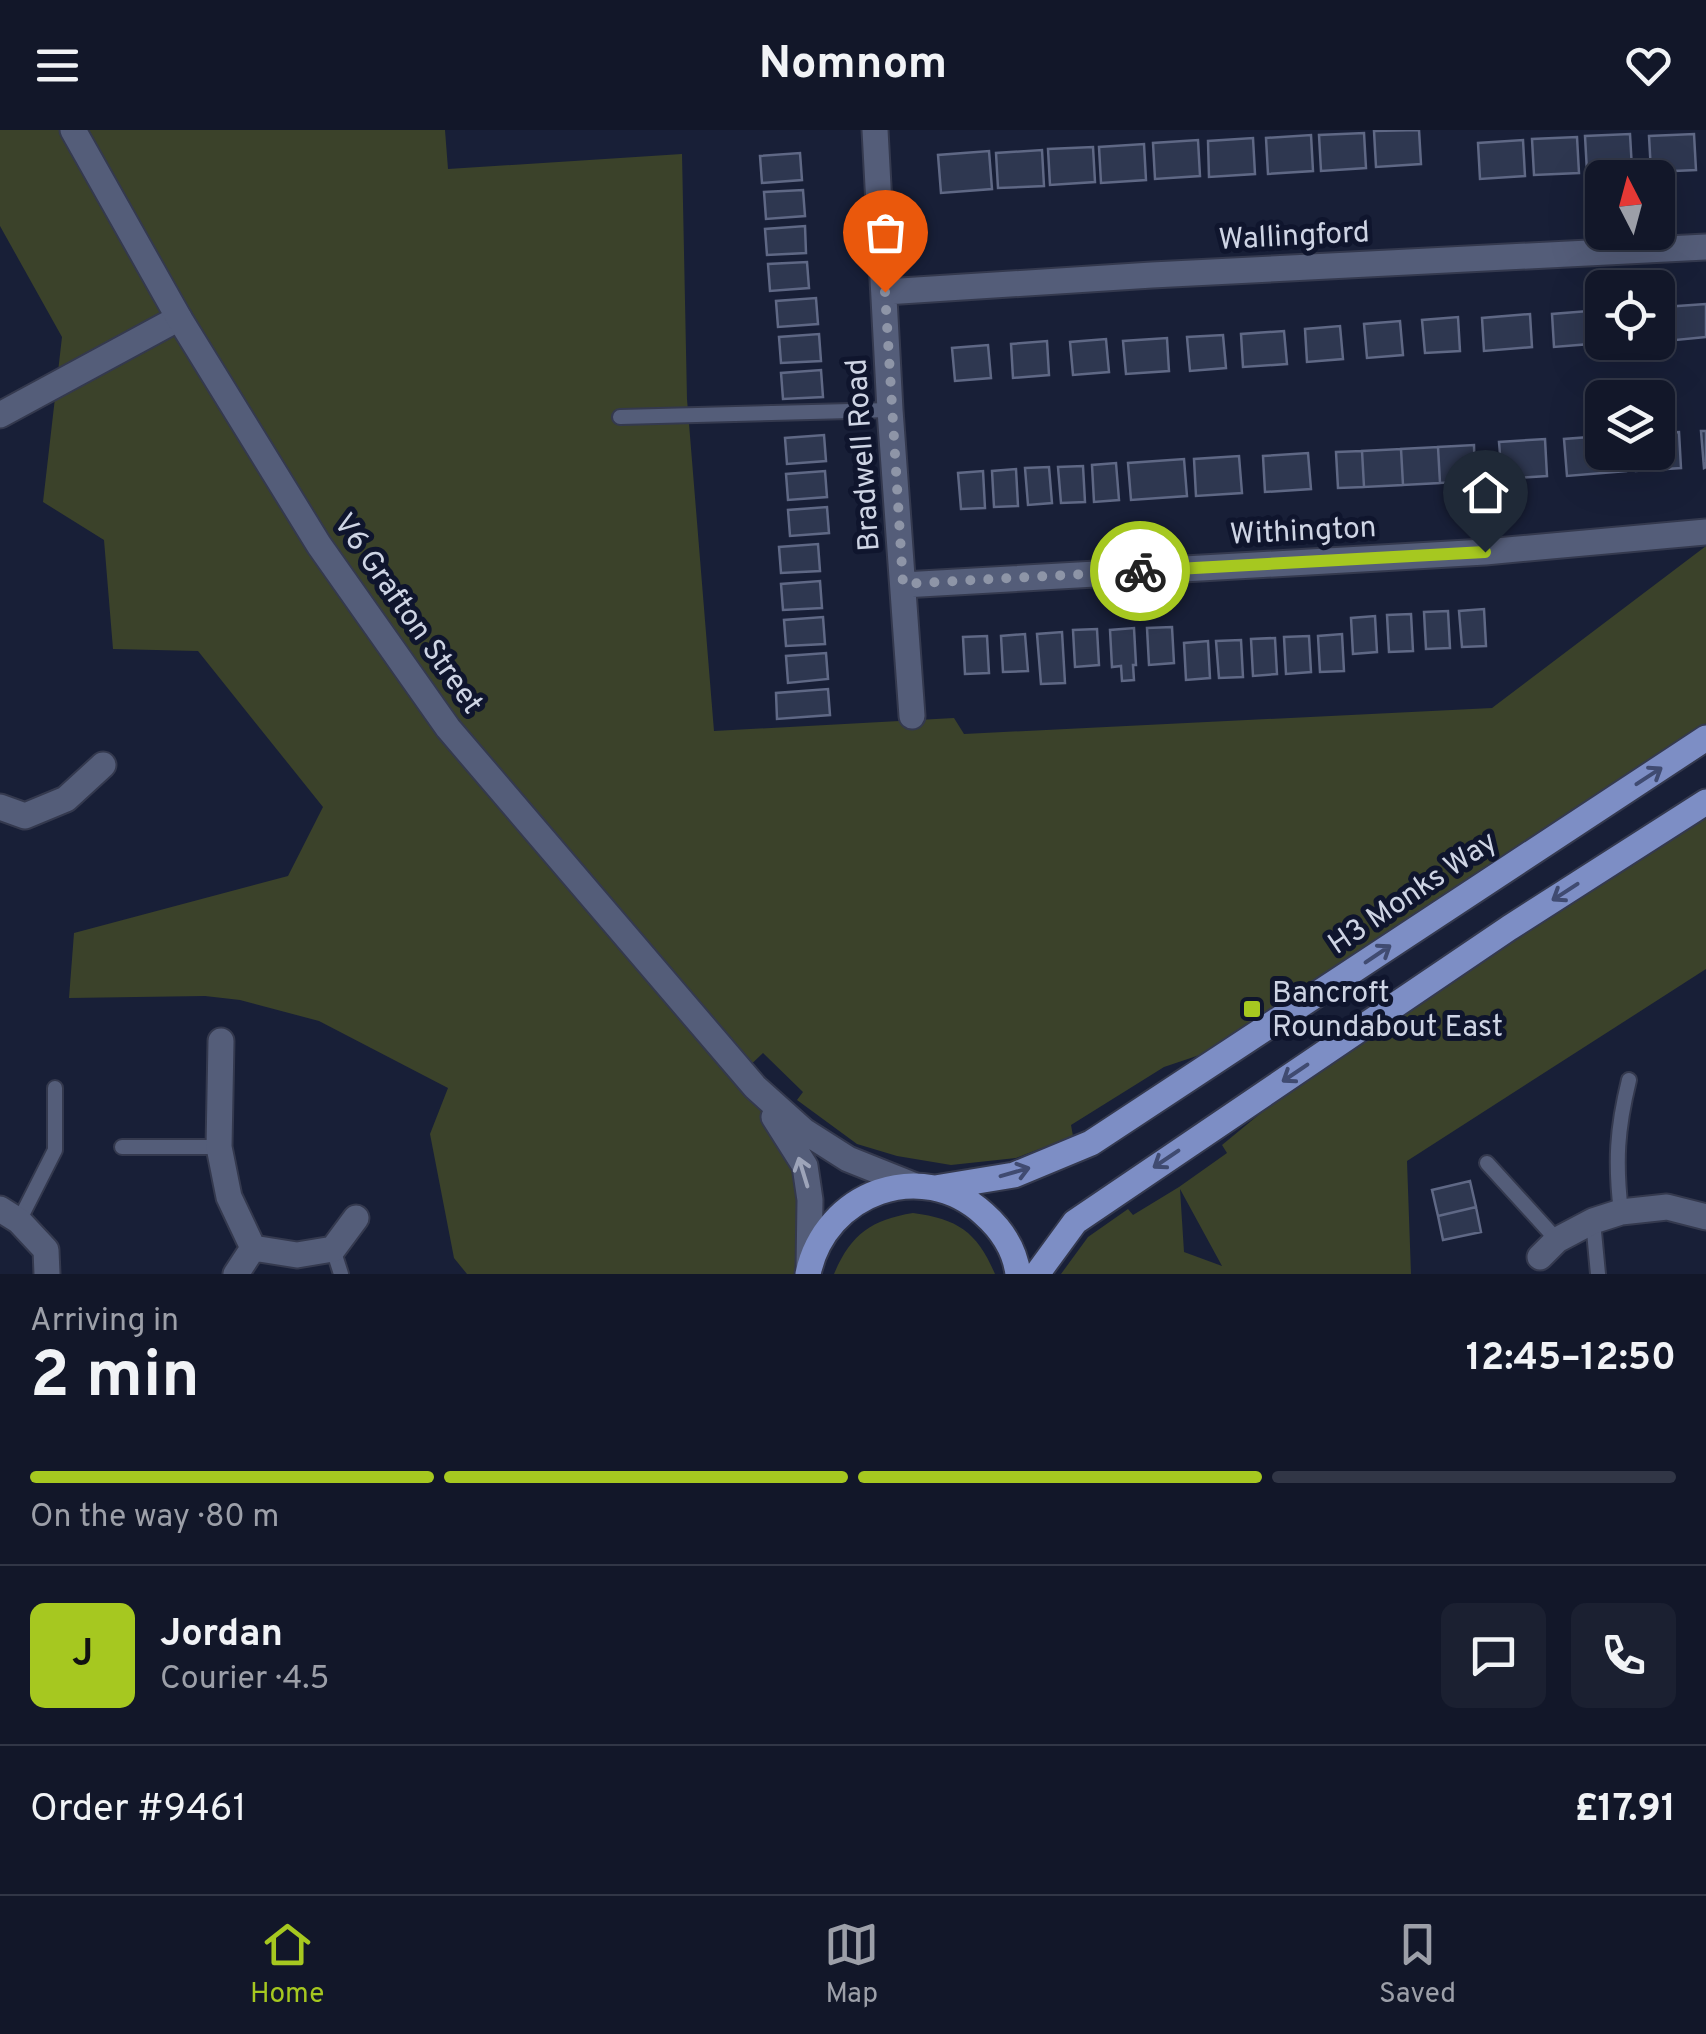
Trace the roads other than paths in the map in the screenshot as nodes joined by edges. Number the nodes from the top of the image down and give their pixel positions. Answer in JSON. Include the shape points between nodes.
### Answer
{"nodes":[{"id":1,"x":72,"y":130,"type":"edge"},
{"id":2,"x":874,"y":130,"type":"edge"},
{"id":3,"x":1706,"y":247,"type":"edge"},
{"id":4,"x":885,"y":292,"type":"junction"},
{"id":5,"x":179,"y":318,"type":"junction"},
{"id":6,"x":890,"y":410,"type":"junction"},
{"id":7,"x":0,"y":415,"type":"edge"},
{"id":8,"x":620,"y":417,"type":"dead end"},
{"id":9,"x":1706,"y":532,"type":"edge"},
{"id":10,"x":903,"y":584,"type":"junction"},
{"id":11,"x":912,"y":716,"type":"dead end"},
{"id":12,"x":1706,"y":738,"type":"edge"},
{"id":13,"x":104,"y":765,"type":"dead end"},
{"id":14,"x":1706,"y":802,"type":"edge"},
{"id":15,"x":0,"y":806,"type":"edge"},
{"id":16,"x":221,"y":1040,"type":"dead end"},
{"id":17,"x":1629,"y":1080,"type":"dead end"},
{"id":18,"x":755,"y":1087,"type":"junction"},
{"id":19,"x":55,"y":1088,"type":"dead end"},
{"id":20,"x":122,"y":1147,"type":"dead end"},
{"id":21,"x":219,"y":1147,"type":"junction"},
{"id":22,"x":1487,"y":1163,"type":"dead end"},
{"id":23,"x":924,"y":1186,"type":"junction"},
{"id":24,"x":1622,"y":1212,"type":"junction"},
{"id":25,"x":10,"y":1215,"type":"edge"},
{"id":26,"x":1706,"y":1217,"type":"edge"},
{"id":27,"x":356,"y":1218,"type":"dead end"},
{"id":28,"x":1593,"y":1221,"type":"junction"},
{"id":29,"x":253,"y":1248,"type":"junction"},
{"id":30,"x":1548,"y":1248,"type":"joint"},
{"id":31,"x":337,"y":1262,"type":"edge"},
{"id":32,"x":809,"y":1271,"type":"edge"},
{"id":33,"x":47,"y":1274,"type":"edge"},
{"id":34,"x":236,"y":1274,"type":"edge"},
{"id":35,"x":1018,"y":1274,"type":"edge"},
{"id":36,"x":1036,"y":1274,"type":"edge"},
{"id":37,"x":1598,"y":1274,"type":"edge"}],
"edges":[{"from":1,"to":5,"type":"street","name":"V6 Grafton Street"},
{"from":2,"to":4,"type":"street","name":"Bradwell Road"},
{"from":3,"to":4,"type":"street","name":"Wallingford"},
{"from":4,"to":6,"type":"street","name":"Bradwell Road"},
{"from":5,"to":7,"type":"street"},
{"from":5,"to":18,"type":"street","name":"V6 Grafton Street","via":[[319,545],[448,728]]},
{"from":6,"to":8,"type":"lane"},
{"from":6,"to":10,"type":"street","name":"Bradwell Road"},
{"from":9,"to":10,"type":"street","name":"Withington","via":[[1485,552]]},
{"from":10,"to":11,"type":"street","name":"Bradwell Road"},
{"from":23,"to":12,"type":"main road","name":"H3 Monks Way","one_way":true,"via":[[1014,1174],[1091,1143]]},
{"from":13,"to":15,"type":"street","via":[[66,800],[25,816]]},
{"from":14,"to":36,"type":"main road","one_way":true,"via":[[1120,1190],[1075,1222]]},
{"from":16,"to":21,"type":"street"},
{"from":17,"to":24,"type":"lane","via":[[1616,1170]]},
{"from":18,"to":23,"type":"street","name":"V6 Grafton Street","via":[[848,1159]]},
{"from":32,"to":18,"type":"street","name":"V6 Grafton Street","one_way":true,"via":[[805,1166]]},
{"from":19,"to":25,"type":"lane","via":[[56,1150]]},
{"from":20,"to":21,"type":"lane"},
{"from":21,"to":29,"type":"street","via":[[229,1197]]},
{"from":22,"to":30,"type":"lane"},
{"from":23,"to":32,"type":"main road","name":"H3 Monks Way","via":[[884,1189],[858,1201],[836,1219]]},
{"from":23,"to":35,"type":"main road","via":[[971,1202],[999,1228]]},
{"from":24,"to":26,"type":"street","via":[[1667,1206]]},
{"from":24,"to":28,"type":"street"},
{"from":25,"to":33,"type":"street","via":[[46,1250]]},
{"from":27,"to":31,"type":"street"},
{"from":28,"to":30,"type":"street"},
{"from":28,"to":37,"type":"lane"},
{"from":29,"to":31,"type":"street"},
{"from":29,"to":34,"type":"street"}]}
